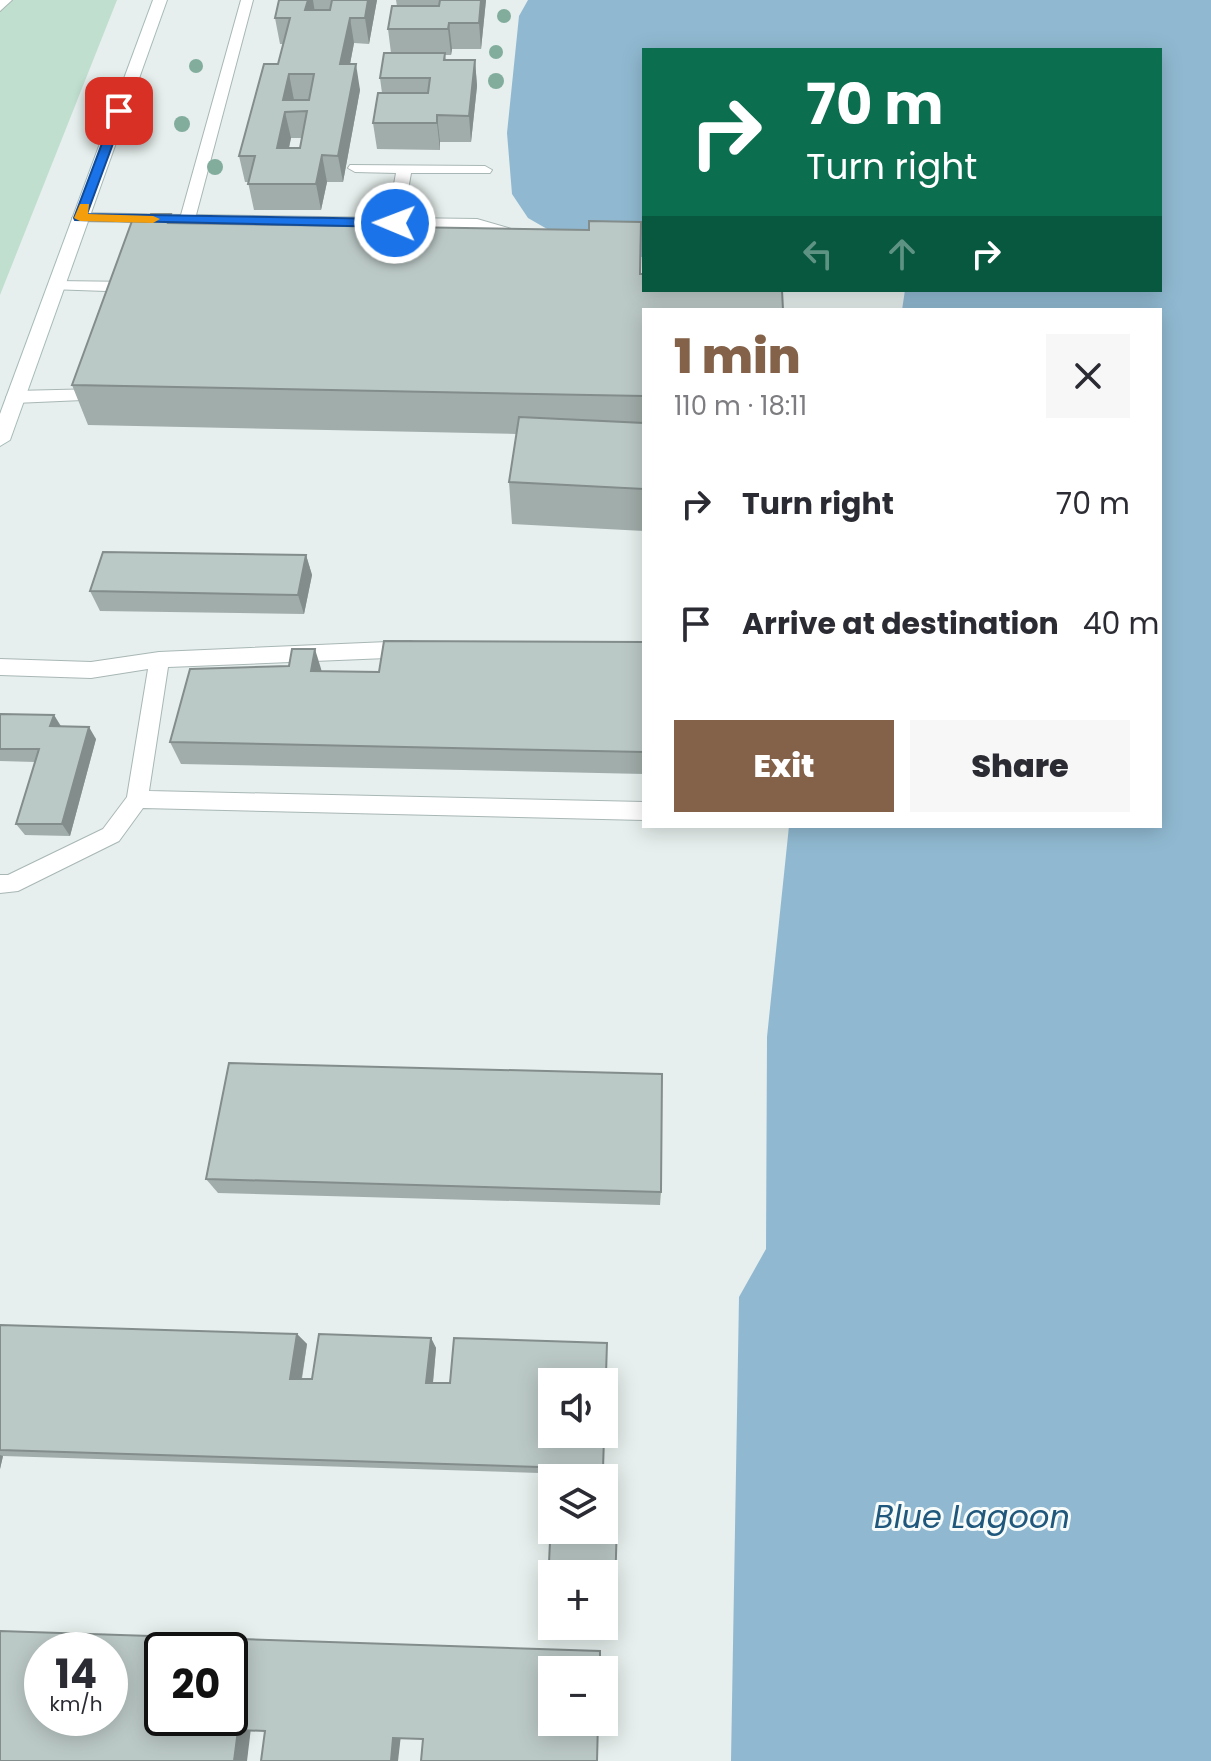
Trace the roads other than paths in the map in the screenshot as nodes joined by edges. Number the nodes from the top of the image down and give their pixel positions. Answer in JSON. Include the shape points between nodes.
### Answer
{"nodes":[{"id":1,"x":6,"y":0,"type":"edge"},
{"id":2,"x":160,"y":0,"type":"edge"},
{"id":3,"x":247,"y":0,"type":"edge"},
{"id":4,"x":0,"y":7,"type":"edge"},
{"id":5,"x":355,"y":168,"type":"dead end"},
{"id":6,"x":404,"y":169,"type":"junction"},
{"id":7,"x":485,"y":170,"type":"dead end"},
{"id":8,"x":80,"y":218,"type":"junction"},
{"id":9,"x":187,"y":220,"type":"junction"},
{"id":10,"x":395,"y":223,"type":"junction"},
{"id":11,"x":536,"y":241,"type":"edge"},
{"id":12,"x":55,"y":286,"type":"junction"},
{"id":13,"x":136,"y":287,"type":"edge"},
{"id":14,"x":99,"y":395,"type":"edge"},
{"id":15,"x":15,"y":397,"type":"junction"},
{"id":16,"x":0,"y":440,"type":"edge"},
{"id":17,"x":430,"y":648,"type":"edge"},
{"id":18,"x":159,"y":660,"type":"junction"},
{"id":19,"x":0,"y":667,"type":"edge"},
{"id":20,"x":137,"y":799,"type":"junction"},
{"id":21,"x":642,"y":811,"type":"edge"},
{"id":22,"x":0,"y":884,"type":"edge"}],
"edges":[{"from":1,"to":4,"type":"lane"},
{"from":2,"to":8,"type":"main road"},
{"from":3,"to":9,"type":"lane"},
{"from":5,"to":6,"type":"lane"},
{"from":6,"to":7,"type":"lane"},
{"from":6,"to":10,"type":"lane"},
{"from":8,"to":9,"type":"lane"},
{"from":8,"to":12,"type":"main road"},
{"from":9,"to":10,"type":"lane"},
{"from":10,"to":11,"type":"lane","via":[[491,226]]},
{"from":12,"to":13,"type":"lane"},
{"from":12,"to":15,"type":"main road"},
{"from":14,"to":15,"type":"lane"},
{"from":15,"to":16,"type":"main road"},
{"from":17,"to":18,"type":"lane"},
{"from":18,"to":19,"type":"lane","via":[[91,670]]},
{"from":18,"to":20,"type":"lane"},
{"from":20,"to":21,"type":"lane"},
{"from":20,"to":22,"type":"lane","via":[[111,835],[10,884]]}]}
